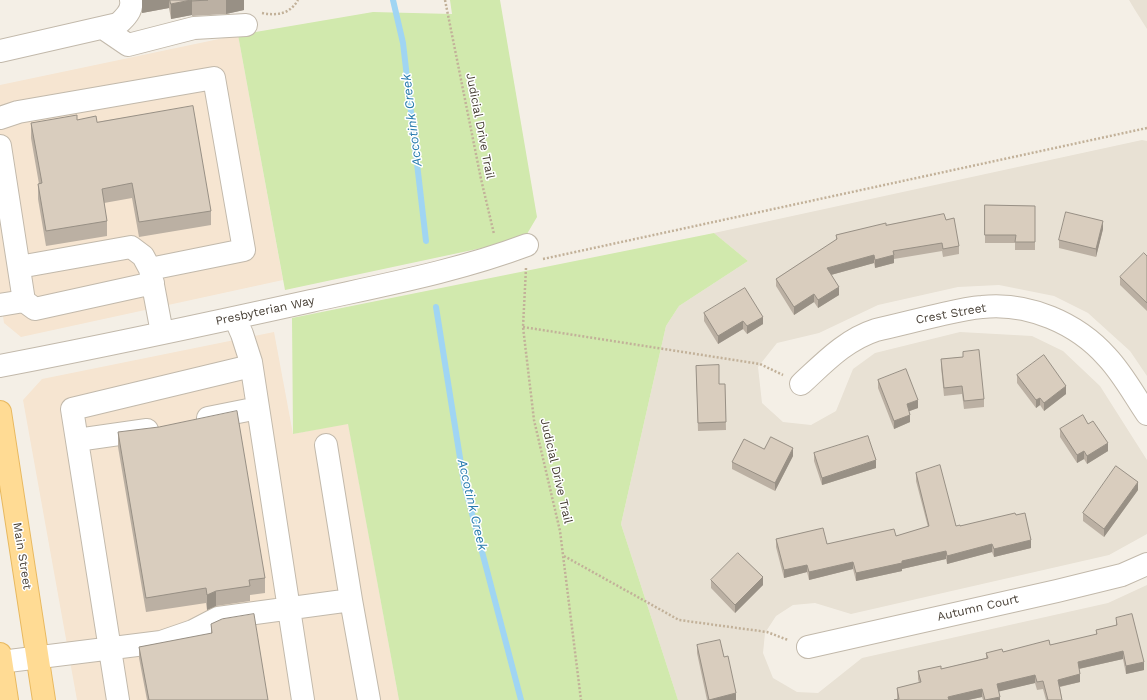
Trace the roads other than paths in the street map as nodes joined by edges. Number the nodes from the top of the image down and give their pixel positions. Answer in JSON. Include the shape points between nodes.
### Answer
{"nodes":[{"id":1,"x":131,"y":0,"type":"edge"},
{"id":2,"x":251,"y":18,"type":"road end"},
{"id":3,"x":103,"y":28,"type":"junction"},
{"id":4,"x":0,"y":51,"type":"edge"},
{"id":5,"x":0,"y":118,"type":"edge"},
{"id":6,"x":0,"y":146,"type":"edge"},
{"id":7,"x":527,"y":245,"type":"road end"},
{"id":8,"x":19,"y":267,"type":"junction"},
{"id":9,"x":152,"y":276,"type":"junction"},
{"id":10,"x":24,"y":301,"type":"junction"},
{"id":11,"x":0,"y":305,"type":"edge"},
{"id":12,"x":235,"y":318,"type":"junction"},
{"id":13,"x":162,"y":333,"type":"junction"},
{"id":14,"x":0,"y":366,"type":"edge"},
{"id":15,"x":252,"y":366,"type":"junction"},
{"id":16,"x":801,"y":384,"type":"road end"},
{"id":17,"x":258,"y":408,"type":"junction"},
{"id":18,"x":0,"y":412,"type":"edge"},
{"id":19,"x":1147,"y":414,"type":"edge"},
{"id":20,"x":188,"y":422,"type":"edge"},
{"id":21,"x":165,"y":427,"type":"edge"},
{"id":22,"x":77,"y":440,"type":"junction"},
{"id":23,"x":326,"y":445,"type":"dead end"},
{"id":24,"x":1147,"y":564,"type":"edge"},
{"id":25,"x":351,"y":600,"type":"junction"},
{"id":26,"x":289,"y":608,"type":"junction"},
{"id":27,"x":808,"y":647,"type":"road end"},
{"id":28,"x":110,"y":648,"type":"junction"},
{"id":29,"x":38,"y":656,"type":"junction"},
{"id":30,"x":0,"y":659,"type":"edge"},
{"id":31,"x":7,"y":700,"type":"edge"},
{"id":32,"x":44,"y":700,"type":"edge"},
{"id":33,"x":118,"y":700,"type":"edge"},
{"id":34,"x":304,"y":700,"type":"edge"},
{"id":35,"x":369,"y":700,"type":"edge"}],
"edges":[{"from":1,"to":3,"type":"street","via":[[127,16],[118,24]]},
{"from":2,"to":3,"type":"street","via":[[194,28],[128,45]]},
{"from":3,"to":4,"type":"street"},
{"from":5,"to":9,"type":"street","via":[[18,112],[214,78],[244,250]]},
{"from":6,"to":8,"type":"street"},
{"from":7,"to":12,"type":"street","name":"Presbyterian Way","via":[[499,256],[432,274]]},
{"from":8,"to":9,"type":"street","via":[[131,247],[143,256]]},
{"from":8,"to":10,"type":"street"},
{"from":9,"to":10,"type":"street","via":[[35,309]]},
{"from":9,"to":13,"type":"street"},
{"from":10,"to":11,"type":"street"},
{"from":12,"to":13,"type":"street","name":"Presbyterian Way"},
{"from":12,"to":15,"type":"street"},
{"from":13,"to":14,"type":"street","name":"Presbyterian Way"},
{"from":15,"to":17,"type":"street"},
{"from":15,"to":22,"type":"street","via":[[72,409]]},
{"from":16,"to":19,"type":"street","name":"Crest Street","via":[[843,346],[862,334],[983,306],[1014,308],[1058,320],[1092,342],[1119,371]]},
{"from":17,"to":20,"type":"street"},
{"from":17,"to":26,"type":"street"},
{"from":18,"to":29,"type":"main road","name":"Main Street"},
{"from":21,"to":22,"type":"street"},
{"from":22,"to":28,"type":"street"},
{"from":23,"to":25,"type":"street"},
{"from":24,"to":27,"type":"street","name":"Autumn Court","via":[[1122,574],[1057,591]]},
{"from":25,"to":26,"type":"street"},
{"from":25,"to":35,"type":"street"},
{"from":26,"to":28,"type":"street","via":[[218,618],[193,631],[161,642]]},
{"from":26,"to":34,"type":"street"},
{"from":28,"to":29,"type":"street"},
{"from":28,"to":33,"type":"street"},
{"from":29,"to":30,"type":"street"},
{"from":29,"to":32,"type":"main road","name":"Main Street"},
{"from":30,"to":31,"type":"main road"}]}
